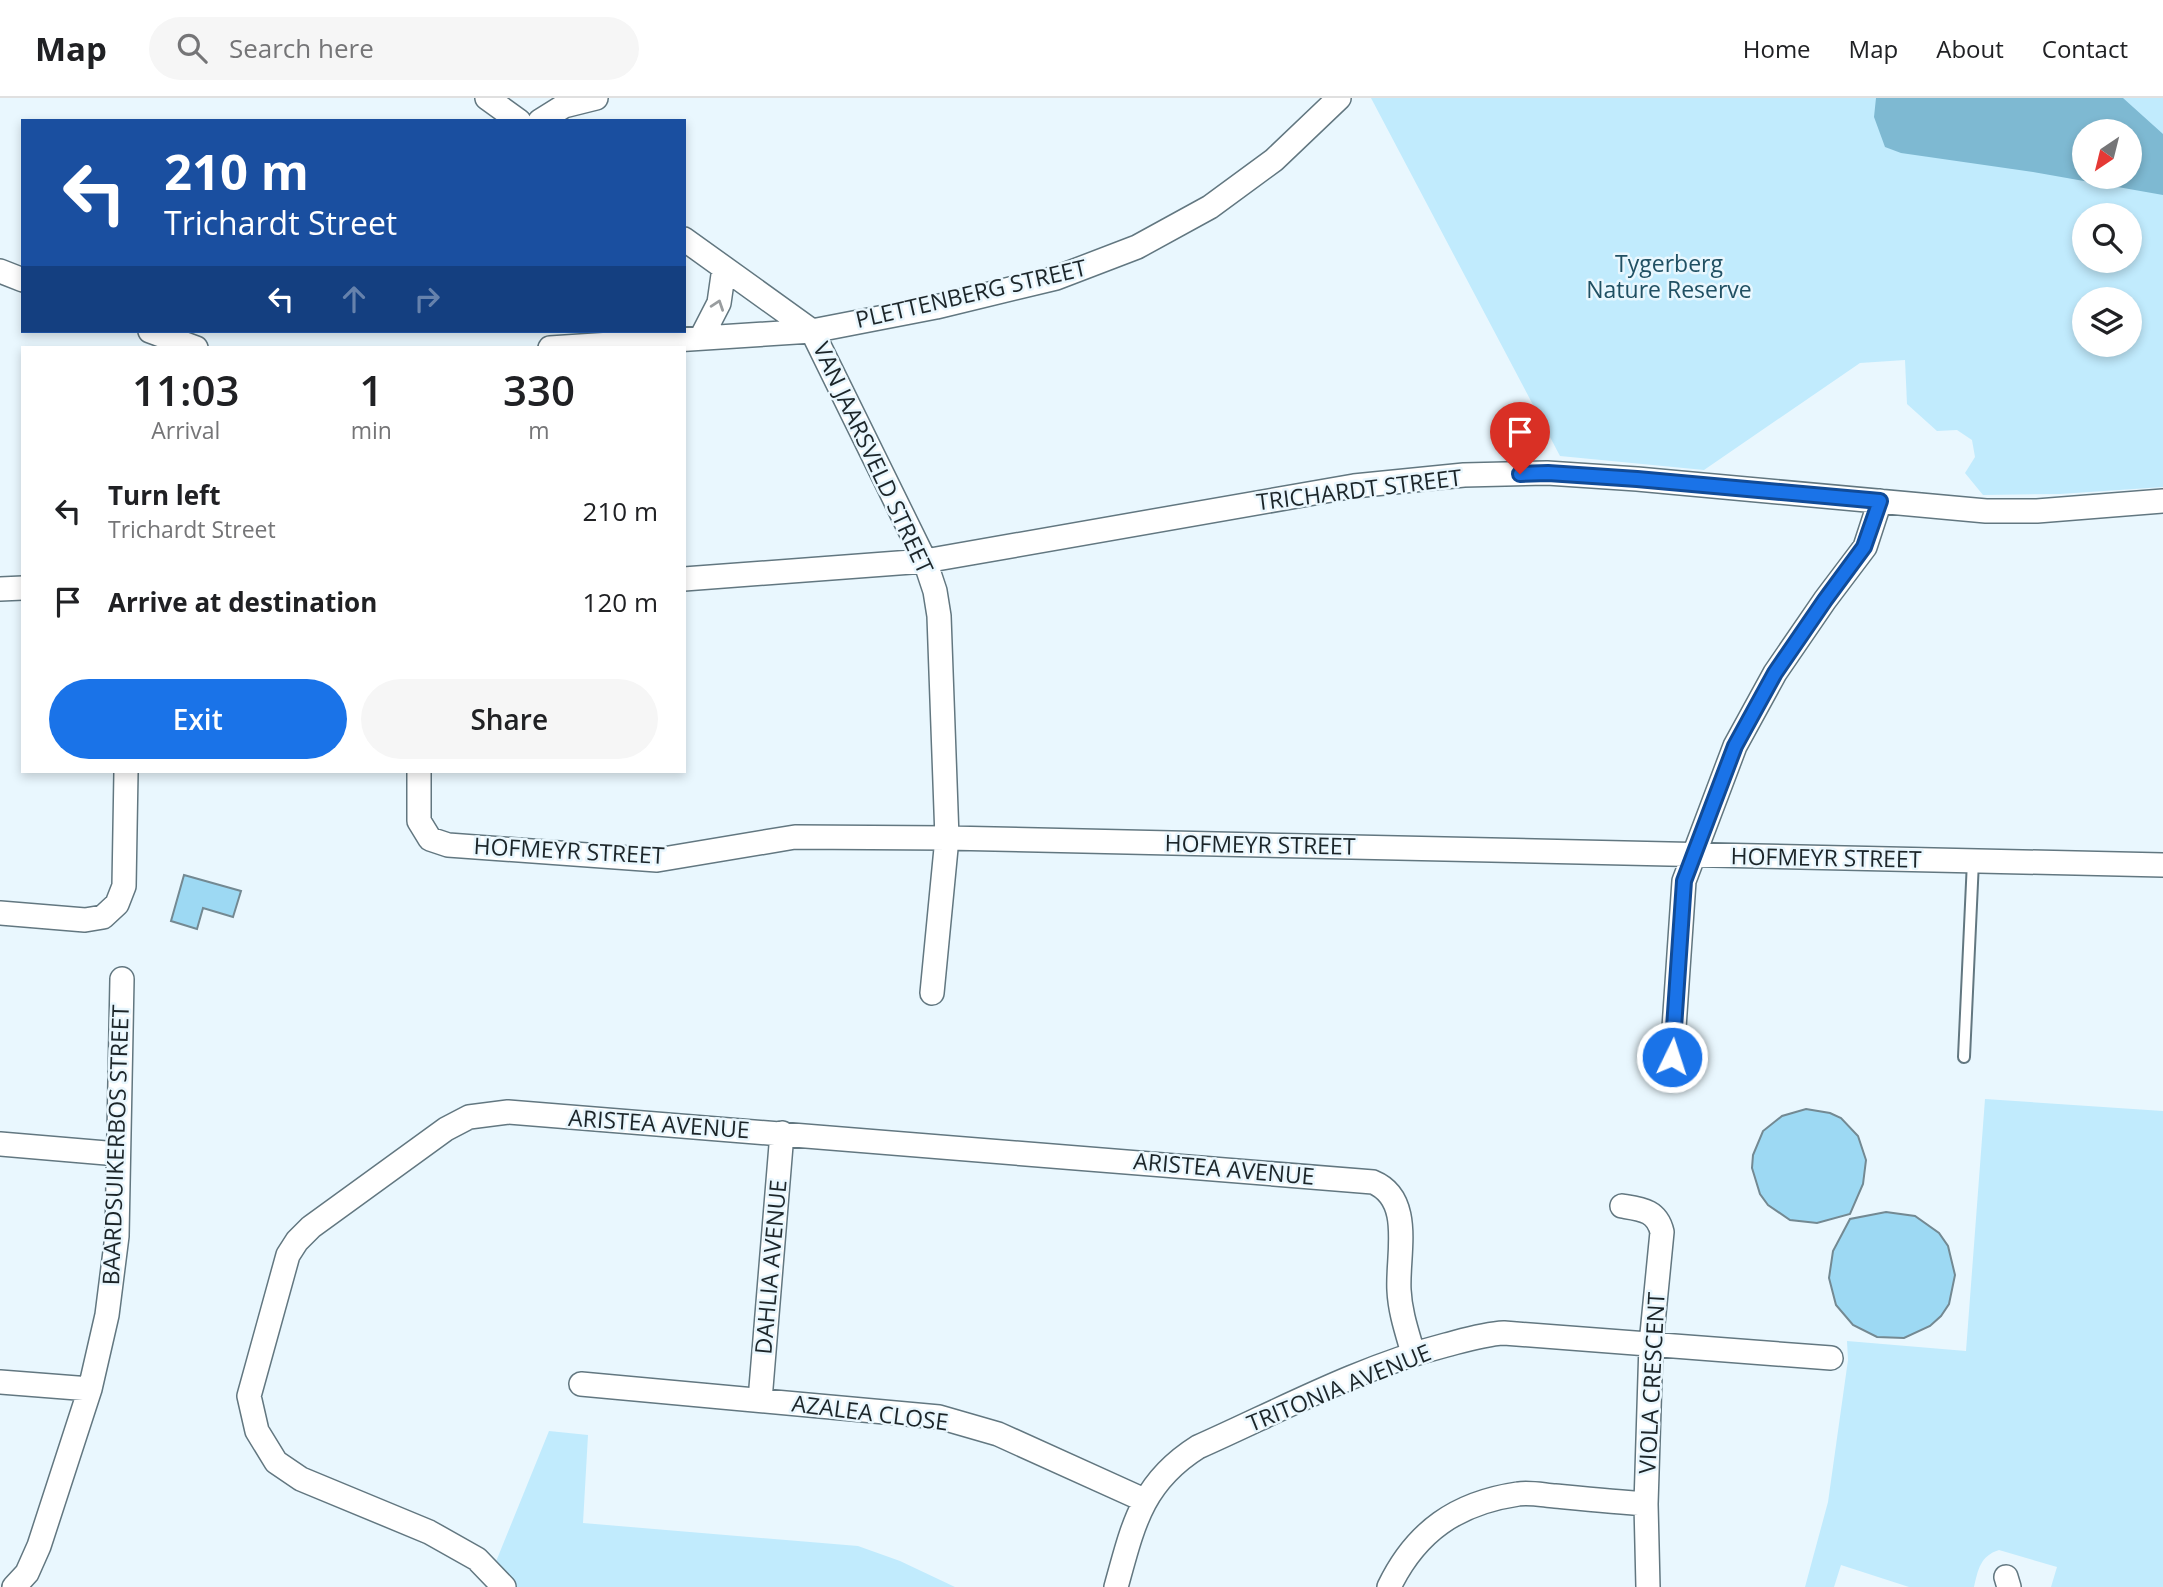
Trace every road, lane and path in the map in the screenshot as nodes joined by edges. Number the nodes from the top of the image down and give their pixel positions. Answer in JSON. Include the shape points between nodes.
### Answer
{"nodes":[{"id":1,"x":487,"y":98,"type":"edge"},
{"id":2,"x":596,"y":98,"type":"edge"},
{"id":3,"x":1339,"y":98,"type":"edge"},
{"id":4,"x":516,"y":119,"type":"edge"},
{"id":5,"x":543,"y":119,"type":"edge"},
{"id":6,"x":686,"y":240,"type":"edge"},
{"id":7,"x":724,"y":268,"type":"junction"},
{"id":8,"x":0,"y":271,"type":"edge"},
{"id":9,"x":21,"y":279,"type":"edge"},
{"id":10,"x":812,"y":331,"type":"junction"},
{"id":11,"x":155,"y":333,"type":"edge"},
{"id":12,"x":701,"y":338,"type":"junction"},
{"id":13,"x":186,"y":346,"type":"edge"},
{"id":14,"x":580,"y":346,"type":"edge"},
{"id":15,"x":1880,"y":501,"type":"junction"},
{"id":16,"x":2163,"y":501,"type":"edge"},
{"id":17,"x":925,"y":561,"type":"junction"},
{"id":18,"x":686,"y":579,"type":"edge"},
{"id":19,"x":21,"y":588,"type":"edge"},
{"id":20,"x":0,"y":589,"type":"edge"},
{"id":21,"x":126,"y":773,"type":"edge"},
{"id":22,"x":419,"y":773,"type":"edge"},
{"id":23,"x":947,"y":838,"type":"junction"},
{"id":24,"x":1692,"y":855,"type":"junction"},
{"id":25,"x":1973,"y":861,"type":"junction"},
{"id":26,"x":2163,"y":865,"type":"edge"},
{"id":27,"x":0,"y":913,"type":"edge"},
{"id":28,"x":122,"y":979,"type":"dead end"},
{"id":29,"x":932,"y":993,"type":"dead end"},
{"id":30,"x":1672,"y":1057,"type":"dead end"},
{"id":31,"x":1964,"y":1057,"type":"dead end"},
{"id":32,"x":782,"y":1133,"type":"junction"},
{"id":33,"x":0,"y":1144,"type":"edge"},
{"id":34,"x":118,"y":1154,"type":"junction"},
{"id":35,"x":1622,"y":1206,"type":"dead end"},
{"id":36,"x":1651,"y":1344,"type":"junction"},
{"id":37,"x":1413,"y":1353,"type":"junction"},
{"id":38,"x":1831,"y":1358,"type":"dead end"},
{"id":39,"x":0,"y":1382,"type":"edge"},
{"id":40,"x":581,"y":1384,"type":"dead end"},
{"id":41,"x":90,"y":1389,"type":"junction"},
{"id":42,"x":760,"y":1400,"type":"junction"},
{"id":43,"x":1144,"y":1500,"type":"junction"},
{"id":44,"x":1646,"y":1504,"type":"junction"},
{"id":45,"x":14,"y":1587,"type":"edge"},
{"id":46,"x":504,"y":1587,"type":"edge"},
{"id":47,"x":1116,"y":1587,"type":"edge"},
{"id":48,"x":1389,"y":1587,"type":"edge"},
{"id":49,"x":1648,"y":1587,"type":"edge"}],
"edges":[{"from":1,"to":4,"type":"street"},
{"from":2,"to":5,"type":"street","via":[[564,106]]},
{"from":3,"to":10,"type":"street","name":"PLETTENBERG STREET","via":[[1253,177],[1137,247],[1056,278]]},
{"from":6,"to":7,"type":"street","name":"VAN JAARSVELD STREET"},
{"from":7,"to":10,"type":"street","name":"VAN JAARSVELD STREET"},
{"from":12,"to":7,"type":"street","one_way":true,"via":[[719,303]]},
{"from":8,"to":9,"type":"street"},
{"from":10,"to":12,"type":"street","name":"PLETTENBERG STREET"},
{"from":10,"to":17,"type":"street","name":"VAN JAARSVELD STREET"},
{"from":11,"to":13,"type":"street"},
{"from":12,"to":14,"type":"street","name":"PLETTENBERG STREET"},
{"from":15,"to":16,"type":"street","name":"TRICHARDT STREET","via":[[2037,512]]},
{"from":15,"to":17,"type":"street","name":"TRICHARDT STREET","via":[[1548,473],[1464,475],[1354,486]]},
{"from":15,"to":24,"type":"street","via":[[1864,547],[1775,673],[1735,746]]},
{"from":17,"to":18,"type":"street","name":"TRICHARDT STREET"},
{"from":17,"to":23,"type":"street","name":"VAN JAARSVELD STREET","via":[[939,616]]},
{"from":19,"to":20,"type":"street"},
{"from":21,"to":27,"type":"street","via":[[124,886],[110,912],[85,920]]},
{"from":22,"to":23,"type":"street","name":"HOFMEYR STREET","via":[[419,821],[430,839],[448,845],[657,860],[795,837]]},
{"from":23,"to":24,"type":"street","name":"HOFMEYR STREET"},
{"from":23,"to":29,"type":"street","name":"VAN JAARSVELD STREET"},
{"from":24,"to":25,"type":"street","name":"HOFMEYR STREET"},
{"from":24,"to":30,"type":"street","via":[[1684,881]]},
{"from":25,"to":26,"type":"street","name":"HOFMEYR STREET"},
{"from":25,"to":31,"type":"lane"},
{"from":28,"to":34,"type":"street","name":"BAARDSUIKERBOS STREET"},
{"from":32,"to":37,"type":"street","name":"ARISTEA AVENUE","via":[[1373,1182],[1393,1197],[1400,1213],[1401,1313]]},
{"from":32,"to":42,"type":"street","name":"DAHLIA AVENUE"},
{"from":32,"to":46,"type":"street","name":"ARISTEA AVENUE","via":[[508,1112],[469,1117],[446,1129],[296,1241],[288,1255],[249,1396],[260,1437],[276,1462],[300,1479],[429,1532],[477,1559]]},
{"from":33,"to":34,"type":"street"},
{"from":34,"to":41,"type":"street","name":"BAARDSUIKERBOS STREET","via":[[113,1276]]},
{"from":35,"to":36,"type":"street","name":"VIOLA CRESCENT","via":[[1651,1213],[1662,1232]]},
{"from":36,"to":37,"type":"street","name":"TRITONIA AVENUE","via":[[1504,1333]]},
{"from":36,"to":38,"type":"street","name":"TRITONIA AVENUE"},
{"from":36,"to":44,"type":"street","name":"VIOLA CRESCENT"},
{"from":37,"to":43,"type":"street","name":"TRITONIA AVENUE","via":[[1198,1447],[1171,1466]]},
{"from":39,"to":41,"type":"street"},
{"from":40,"to":42,"type":"street","name":"AZALEA CLOSE"},
{"from":41,"to":45,"type":"street","name":"BAARDSUIKERBOS STREET","via":[[35,1560]]},
{"from":42,"to":43,"type":"street","name":"AZALEA CLOSE","via":[[939,1417],[998,1434]]},
{"from":43,"to":47,"type":"street","name":"TRITONIA AVENUE"},
{"from":44,"to":48,"type":"street","via":[[1520,1493],[1465,1508],[1427,1533],[1402,1561]]},
{"from":44,"to":49,"type":"street","name":"VIOLA CRESCENT"}]}
